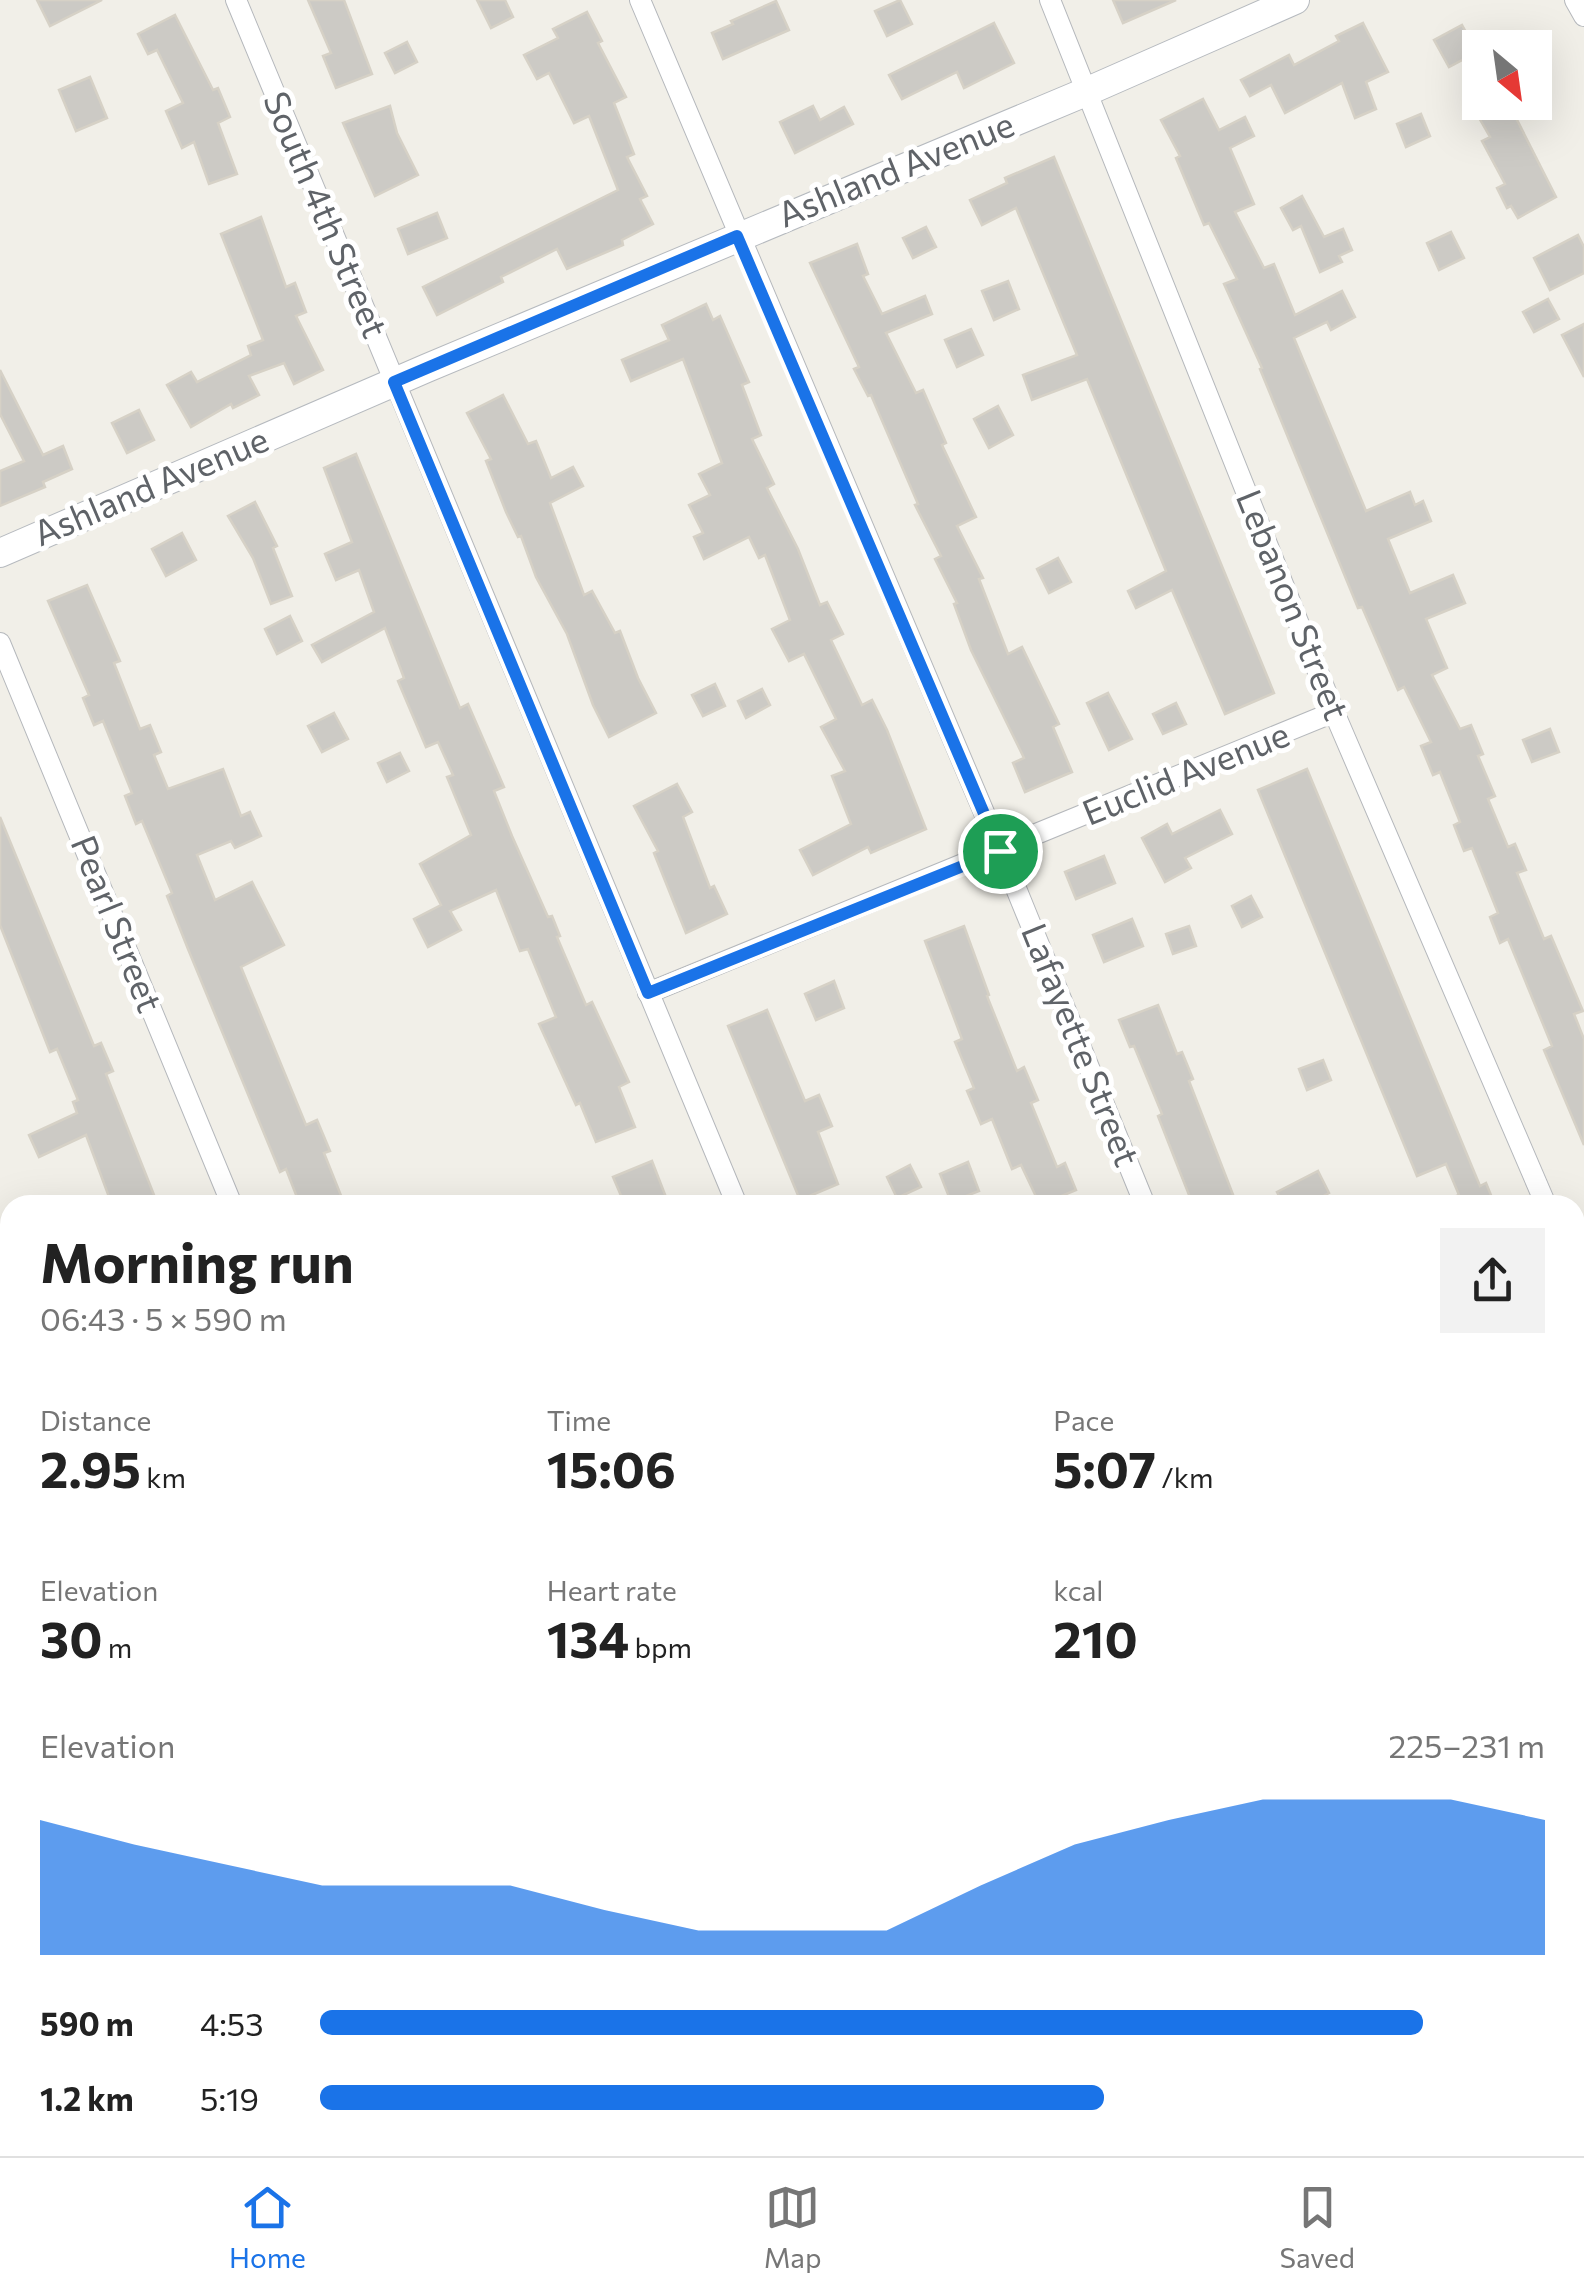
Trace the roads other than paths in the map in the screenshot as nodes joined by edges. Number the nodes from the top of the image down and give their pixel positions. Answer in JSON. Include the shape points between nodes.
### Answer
{"nodes":[{"id":1,"x":236,"y":0,"type":"edge"},
{"id":2,"x":640,"y":0,"type":"edge"},
{"id":3,"x":1050,"y":0,"type":"edge"},
{"id":4,"x":1295,"y":0,"type":"edge"},
{"id":5,"x":1575,"y":0,"type":"edge"},
{"id":6,"x":1584,"y":16,"type":"edge"},
{"id":7,"x":1088,"y":91,"type":"junction"},
{"id":8,"x":737,"y":236,"type":"junction"},
{"id":9,"x":394,"y":382,"type":"junction"},
{"id":10,"x":0,"y":553,"type":"edge"},
{"id":11,"x":0,"y":643,"type":"edge"},
{"id":12,"x":1334,"y":712,"type":"junction"},
{"id":13,"x":1000,"y":851,"type":"junction"},
{"id":14,"x":648,"y":993,"type":"junction"},
{"id":15,"x":228,"y":1195,"type":"edge"},
{"id":16,"x":733,"y":1195,"type":"edge"},
{"id":17,"x":1141,"y":1195,"type":"edge"},
{"id":18,"x":1542,"y":1195,"type":"edge"}],
"edges":[{"from":1,"to":9,"type":"street","name":"South 4th Street"},
{"from":2,"to":8,"type":"street","name":"Lafayette Street"},
{"from":3,"to":7,"type":"street","name":"Lebanon Street"},
{"from":4,"to":7,"type":"street","name":"Ashland Avenue"},
{"from":5,"to":6,"type":"street"},
{"from":7,"to":8,"type":"street","name":"Ashland Avenue"},
{"from":7,"to":12,"type":"street","name":"Lebanon Street"},
{"from":8,"to":9,"type":"street","name":"Ashland Avenue"},
{"from":8,"to":13,"type":"street","name":"Lafayette Street"},
{"from":9,"to":10,"type":"street","name":"Ashland Avenue"},
{"from":9,"to":14,"type":"street","name":"South 4th Street"},
{"from":11,"to":15,"type":"street","name":"Pearl Street"},
{"from":12,"to":13,"type":"street","name":"Euclid Avenue"},
{"from":12,"to":18,"type":"street","name":"Lebanon Street"},
{"from":13,"to":14,"type":"street","name":"Euclid Avenue"},
{"from":13,"to":17,"type":"street","name":"Lafayette Street"},
{"from":14,"to":16,"type":"street","name":"South 4th Street"}]}
